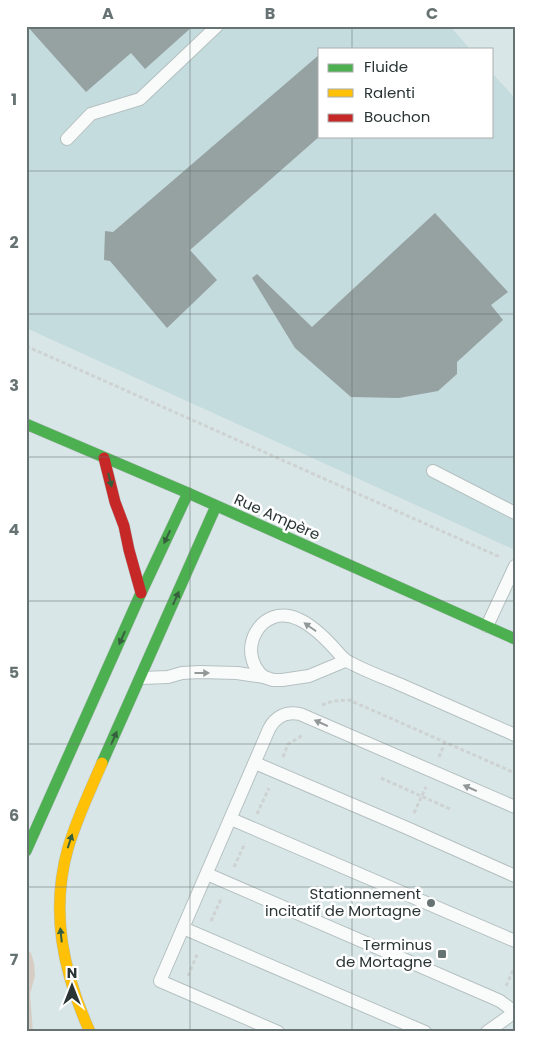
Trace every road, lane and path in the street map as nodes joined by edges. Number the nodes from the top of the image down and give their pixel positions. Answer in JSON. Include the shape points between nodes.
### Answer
{"nodes":[{"id":1,"x":217,"y":26,"type":"edge"},
{"id":2,"x":67,"y":139,"type":"dead end"},
{"id":3,"x":26,"y":346,"type":"edge"},
{"id":4,"x":26,"y":424,"type":"edge"},
{"id":5,"x":104,"y":458,"type":"junction"},
{"id":6,"x":433,"y":471,"type":"dead end"},
{"id":7,"x":188,"y":493,"type":"junction"},
{"id":8,"x":216,"y":506,"type":"junction"},
{"id":9,"x":515,"y":513,"type":"edge"},
{"id":10,"x":501,"y":558,"type":"dead end"},
{"id":11,"x":515,"y":566,"type":"edge"},
{"id":12,"x":141,"y":593,"type":"junction"},
{"id":13,"x":487,"y":626,"type":"junction"},
{"id":14,"x":515,"y":639,"type":"edge"},
{"id":15,"x":345,"y":661,"type":"junction"},
{"id":16,"x":264,"y":677,"type":"junction"},
{"id":17,"x":141,"y":678,"type":"junction"},
{"id":18,"x":314,"y":707,"type":"dead end"},
{"id":19,"x":303,"y":730,"type":"dead end"},
{"id":20,"x":515,"y":735,"type":"edge"},
{"id":21,"x":445,"y":742,"type":"junction"},
{"id":22,"x":438,"y":758,"type":"dead end"},
{"id":23,"x":281,"y":762,"type":"dead end"},
{"id":24,"x":255,"y":763,"type":"junction"},
{"id":25,"x":515,"y":773,"type":"edge"},
{"id":26,"x":381,"y":778,"type":"dead end"},
{"id":27,"x":270,"y":785,"type":"dead end"},
{"id":28,"x":426,"y":786,"type":"dead end"},
{"id":29,"x":422,"y":796,"type":"junction"},
{"id":30,"x":418,"y":803,"type":"dead end"},
{"id":31,"x":515,"y":807,"type":"edge"},
{"id":32,"x":450,"y":809,"type":"dead end"},
{"id":33,"x":257,"y":816,"type":"dead end"},
{"id":34,"x":230,"y":819,"type":"junction"},
{"id":35,"x":247,"y":838,"type":"dead end"},
{"id":36,"x":26,"y":852,"type":"edge"},
{"id":37,"x":233,"y":871,"type":"dead end"},
{"id":38,"x":207,"y":874,"type":"junction"},
{"id":39,"x":515,"y":876,"type":"edge"},
{"id":40,"x":223,"y":894,"type":"dead end"},
{"id":41,"x":210,"y":925,"type":"dead end"},
{"id":42,"x":183,"y":928,"type":"junction"},
{"id":43,"x":515,"y":941,"type":"edge"},
{"id":44,"x":200,"y":949,"type":"dead end"},
{"id":45,"x":515,"y":966,"type":"edge"},
{"id":46,"x":186,"y":980,"type":"dead end"},
{"id":47,"x":504,"y":990,"type":"dead end"},
{"id":48,"x":514,"y":1011,"type":"edge"},
{"id":49,"x":90,"y":1032,"type":"edge"},
{"id":50,"x":278,"y":1032,"type":"edge"},
{"id":51,"x":425,"y":1032,"type":"edge"},
{"id":52,"x":486,"y":1032,"type":"edge"}],
"edges":[{"from":1,"to":2,"type":"lane","via":[[140,99],[91,114]]},
{"from":3,"to":10,"type":"path"},
{"from":4,"to":5,"type":"main road","name":"Rue Ampère"},
{"from":5,"to":7,"type":"main road","name":"Rue Ampère"},
{"from":5,"to":12,"type":"main road","one_way":true},
{"from":6,"to":9,"type":"lane"},
{"from":7,"to":8,"type":"main road","name":"Rue Ampère"},
{"from":7,"to":12,"type":"main road","one_way":true},
{"from":8,"to":13,"type":"main road","name":"Rue Ampère"},
{"from":17,"to":8,"type":"main road","one_way":true},
{"from":11,"to":13,"type":"lane"},
{"from":12,"to":36,"type":"main road","one_way":true},
{"from":13,"to":14,"type":"main road","name":"Rue Ampère"},
{"from":15,"to":16,"type":"lane","via":[[309,676],[273,680]]},
{"from":15,"to":16,"type":"lane","one_way":true,"via":[[319,632],[298,619],[279,616],[262,623],[253,639],[252,661]]},
{"from":15,"to":20,"type":"lane"},
{"from":17,"to":16,"type":"lane","one_way":true,"via":[[200,672]]},
{"from":49,"to":17,"type":"main road","one_way":true,"via":[[75,997],[64,957],[59,905],[62,872],[81,812]]},
{"from":18,"to":21,"type":"path","via":[[349,700]]},
{"from":19,"to":23,"type":"path","via":[[300,737],[288,744]]},
{"from":21,"to":22,"type":"path"},
{"from":21,"to":25,"type":"path"},
{"from":31,"to":24,"type":"lane","one_way":true,"via":[[295,713],[284,714],[272,724]]},
{"from":24,"to":34,"type":"lane"},
{"from":24,"to":39,"type":"lane"},
{"from":26,"to":29,"type":"path"},
{"from":27,"to":33,"type":"path"},
{"from":28,"to":29,"type":"path"},
{"from":29,"to":30,"type":"path"},
{"from":29,"to":32,"type":"path"},
{"from":34,"to":38,"type":"lane"},
{"from":34,"to":43,"type":"lane"},
{"from":35,"to":37,"type":"path"},
{"from":38,"to":42,"type":"lane"},
{"from":38,"to":48,"type":"lane","via":[[500,1001]]},
{"from":40,"to":41,"type":"path"},
{"from":42,"to":50,"type":"lane","via":[[160,981]]},
{"from":42,"to":51,"type":"lane"},
{"from":44,"to":46,"type":"path"},
{"from":45,"to":47,"type":"path"},
{"from":48,"to":52,"type":"lane"}]}
